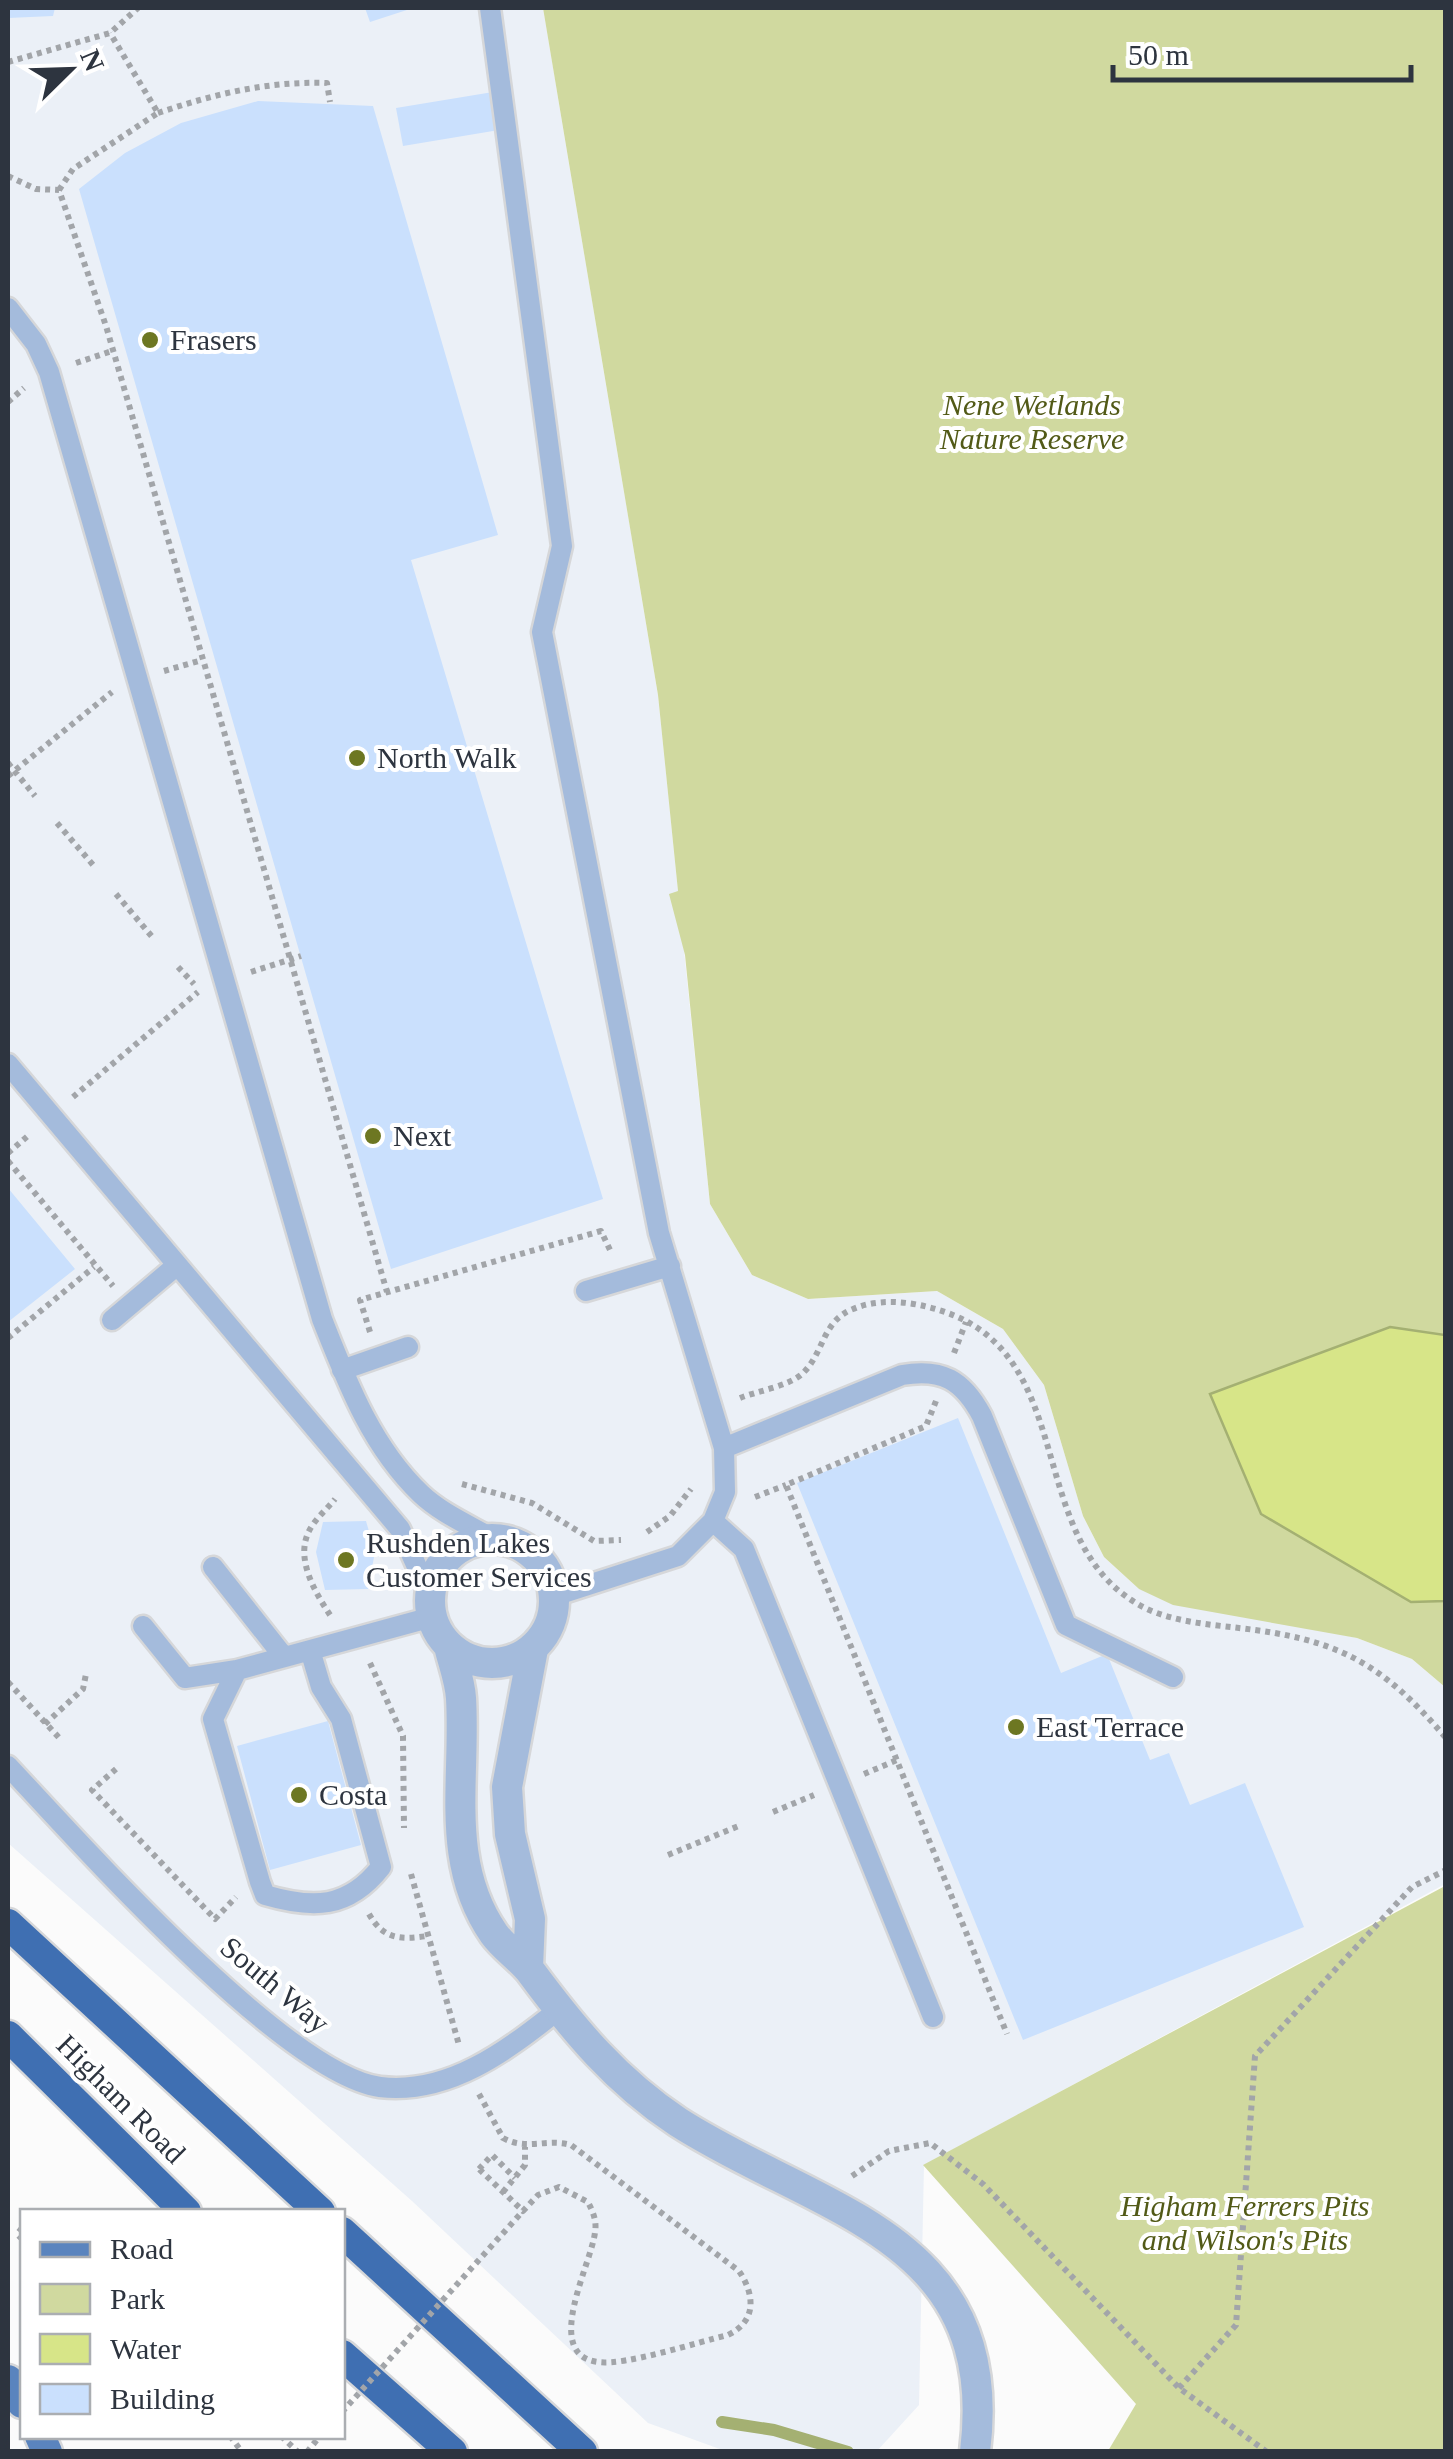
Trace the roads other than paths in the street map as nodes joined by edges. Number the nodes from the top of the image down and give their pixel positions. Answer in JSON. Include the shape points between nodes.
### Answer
{"nodes":[{"id":1,"x":490,"y":8,"type":"edge"},
{"id":2,"x":8,"y":308,"type":"edge"},
{"id":3,"x":8,"y":1064,"type":"edge"},
{"id":4,"x":176,"y":1266,"type":"junction"},
{"id":5,"x":670,"y":1266,"type":"junction"},
{"id":6,"x":586,"y":1291,"type":"dead end"},
{"id":7,"x":112,"y":1320,"type":"dead end"},
{"id":8,"x":408,"y":1348,"type":"dead end"},
{"id":9,"x":342,"y":1370,"type":"junction"},
{"id":10,"x":724,"y":1448,"type":"junction"},
{"id":11,"x":713,"y":1521,"type":"junction"},
{"id":12,"x":493,"y":1539,"type":"junction"},
{"id":13,"x":213,"y":1567,"type":"dead end"},
{"id":14,"x":554,"y":1596,"type":"junction"},
{"id":15,"x":431,"y":1607,"type":"junction"},
{"id":16,"x":143,"y":1626,"type":"dead end"},
{"id":17,"x":449,"y":1646,"type":"junction"},
{"id":18,"x":533,"y":1649,"type":"junction"},
{"id":19,"x":310,"y":1650,"type":"junction"},
{"id":20,"x":284,"y":1657,"type":"junction"},
{"id":21,"x":237,"y":1670,"type":"junction"},
{"id":22,"x":1173,"y":1677,"type":"dead end"},
{"id":23,"x":8,"y":1766,"type":"edge"},
{"id":24,"x":8,"y":1924,"type":"edge"},
{"id":25,"x":528,"y":1968,"type":"junction"},
{"id":26,"x":557,"y":2010,"type":"junction"},
{"id":27,"x":933,"y":2018,"type":"dead end"},
{"id":28,"x":8,"y":2036,"type":"edge"},
{"id":29,"x":183,"y":2209,"type":"edge"},
{"id":30,"x":317,"y":2209,"type":"edge"},
{"id":31,"x":345,"y":2235,"type":"edge"},
{"id":32,"x":345,"y":2359,"type":"edge"},
{"id":33,"x":452,"y":2452,"type":"edge"},
{"id":34,"x":582,"y":2452,"type":"edge"},
{"id":35,"x":975,"y":2452,"type":"edge"}],
"edges":[{"from":1,"to":5,"type":"lane","via":[[562,546],[542,632]]},
{"from":2,"to":9,"type":"lane","via":[[49,372]]},
{"from":3,"to":4,"type":"lane"},
{"from":4,"to":7,"type":"lane"},
{"from":4,"to":15,"type":"lane","via":[[400,1529]]},
{"from":5,"to":6,"type":"lane"},
{"from":5,"to":10,"type":"lane"},
{"from":8,"to":9,"type":"lane"},
{"from":9,"to":12,"type":"lane","via":[[381,1447],[409,1482]]},
{"from":10,"to":11,"type":"lane","via":[[724,1492]]},
{"from":10,"to":22,"type":"lane","via":[[902,1375],[946,1374],[971,1394],[982,1416],[1066,1624]]},
{"from":11,"to":14,"type":"lane","via":[[678,1556]]},
{"from":11,"to":27,"type":"lane","via":[[744,1550]]},
{"from":12,"to":14,"type":"street","via":[[528,1550],[541,1562]]},
{"from":12,"to":15,"type":"street","via":[[455,1551],[434,1578]]},
{"from":13,"to":20,"type":"lane"},
{"from":14,"to":18,"type":"street","via":[[546,1634]]},
{"from":15,"to":17,"type":"street"},
{"from":15,"to":19,"type":"lane"},
{"from":16,"to":21,"type":"lane","via":[[185,1678]]},
{"from":17,"to":18,"type":"street","via":[[496,1664]]},
{"from":17,"to":25,"type":"street","via":[[461,1695],[460,1836],[472,1896],[495,1936]]},
{"from":18,"to":25,"type":"street","via":[[507,1787],[510,1834],[530,1919]]},
{"from":19,"to":20,"type":"lane"},
{"from":19,"to":21,"type":"lane","via":[[321,1687],[341,1719],[381,1867],[362,1891],[307,1907],[264,1895],[260,1882],[213,1719]]},
{"from":20,"to":21,"type":"lane"},
{"from":23,"to":26,"type":"lane","name":"South Way","via":[[216,1978],[280,2033],[350,2078],[398,2087],[449,2079],[494,2057]]},
{"from":24,"to":30,"type":"highway"},
{"from":25,"to":26,"type":"street"},
{"from":26,"to":35,"type":"street","via":[[611,2072],[680,2123],[821,2195],[883,2236],[944,2290],[970,2342],[976,2372],[981,2401]]},
{"from":28,"to":29,"type":"highway","name":"Higham Road"},
{"from":31,"to":34,"type":"highway"},
{"from":32,"to":33,"type":"highway"}]}
